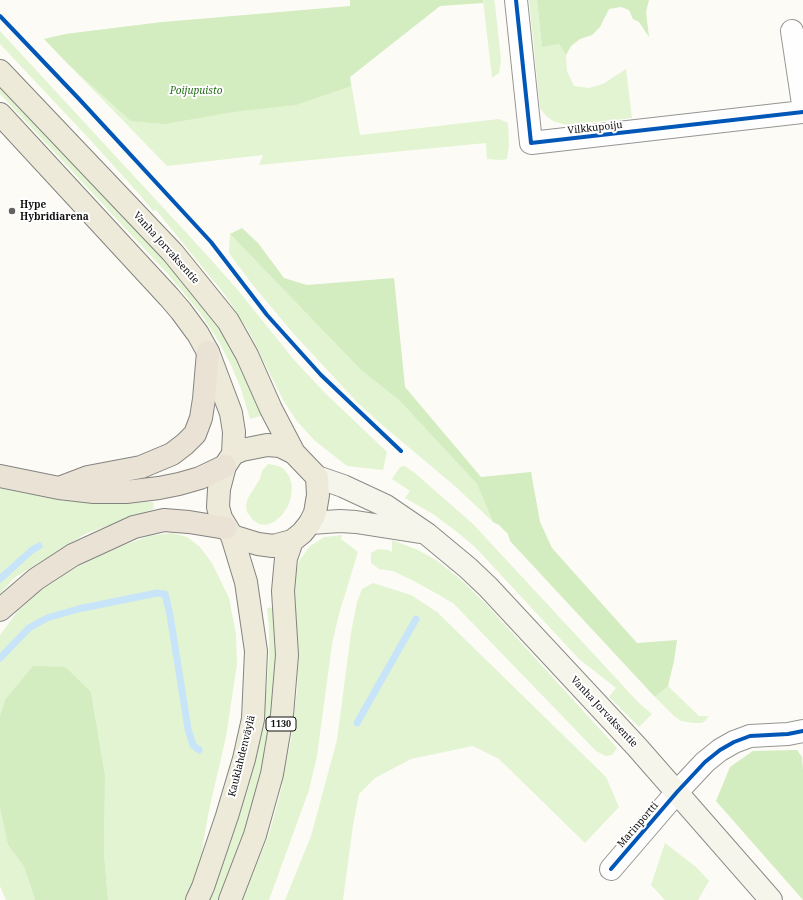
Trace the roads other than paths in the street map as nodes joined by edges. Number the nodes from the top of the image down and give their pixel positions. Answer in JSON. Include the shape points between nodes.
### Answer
{"nodes":[{"id":1,"x":516,"y":0,"type":"edge"},
{"id":2,"x":792,"y":31,"type":"dead end"},
{"id":3,"x":0,"y":71,"type":"edge"},
{"id":4,"x":803,"y":104,"type":"edge"},
{"id":5,"x":803,"y":112,"type":"edge"},
{"id":6,"x":0,"y":114,"type":"edge"},
{"id":7,"x":208,"y":352,"type":"junction"},
{"id":8,"x":294,"y":453,"type":"junction"},
{"id":9,"x":229,"y":460,"type":"junction"},
{"id":10,"x":0,"y":476,"type":"edge"},
{"id":11,"x":316,"y":477,"type":"junction"},
{"id":12,"x":59,"y":488,"type":"junction"},
{"id":13,"x":310,"y":523,"type":"junction"},
{"id":14,"x":229,"y":532,"type":"junction"},
{"id":15,"x":427,"y":534,"type":"junction"},
{"id":16,"x":292,"y":541,"type":"junction"},
{"id":17,"x":0,"y":610,"type":"edge"},
{"id":18,"x":803,"y":731,"type":"edge"},
{"id":19,"x":677,"y":792,"type":"junction"},
{"id":20,"x":611,"y":869,"type":"dead end"},
{"id":21,"x":197,"y":900,"type":"edge"},
{"id":22,"x":230,"y":900,"type":"edge"},
{"id":23,"x":772,"y":900,"type":"edge"}],
"edges":[{"from":1,"to":5,"type":"street","name":"Vilkkupoiju","via":[[531,143]]},
{"from":2,"to":4,"type":"street"},
{"from":3,"to":8,"type":"main road","name":"Vanha Jorvaksentie","via":[[173,252],[228,321],[248,355],[271,409]]},
{"from":6,"to":7,"type":"main road","via":[[169,297],[198,334]]},
{"from":7,"to":9,"type":"main road","via":[[231,413],[234,432]]},
{"from":7,"to":12,"type":"highway","via":[[201,418],[195,434],[185,444],[172,454],[141,467],[88,477]]},
{"from":8,"to":9,"type":"main road","via":[[280,446],[267,445],[242,450]]},
{"from":8,"to":11,"type":"main road"},
{"from":9,"to":12,"type":"highway","via":[[200,478],[159,488],[126,492]]},
{"from":9,"to":14,"type":"main road","number":"1130","via":[[219,489],[218,507]]},
{"from":10,"to":12,"type":"highway"},
{"from":11,"to":13,"type":"main road","number":"1130","via":[[318,495],[315,513]]},
{"from":11,"to":15,"type":"main road","name":"Vanha Jorvaksentie","via":[[343,486],[386,506]]},
{"from":13,"to":15,"type":"main road","name":"Vanha Jorvaksentie","via":[[356,522]]},
{"from":13,"to":16,"type":"main road","number":"1130"},
{"from":14,"to":16,"type":"main road","number":"1130","via":[[258,544],[273,546]]},
{"from":14,"to":17,"type":"highway","via":[[189,522],[164,520],[134,527],[73,555],[36,578]]},
{"from":14,"to":21,"type":"main road","name":"Kauklahdenväylä","number":"1130","via":[[246,582],[256,651],[253,719],[227,816]]},
{"from":15,"to":19,"type":"main road","name":"Vanha Jorvaksentie","via":[[452,553],[488,587]]},
{"from":16,"to":22,"type":"main road","number":"1130","via":[[286,558],[283,591],[287,655],[282,715],[272,774],[255,835]]},
{"from":18,"to":19,"type":"street","name":"Marinportti","via":[[750,736],[734,742],[705,762]]},
{"from":19,"to":20,"type":"street","name":"Marinportti"},
{"from":19,"to":23,"type":"main road","name":"Vanha Jorvaksentie"}]}
